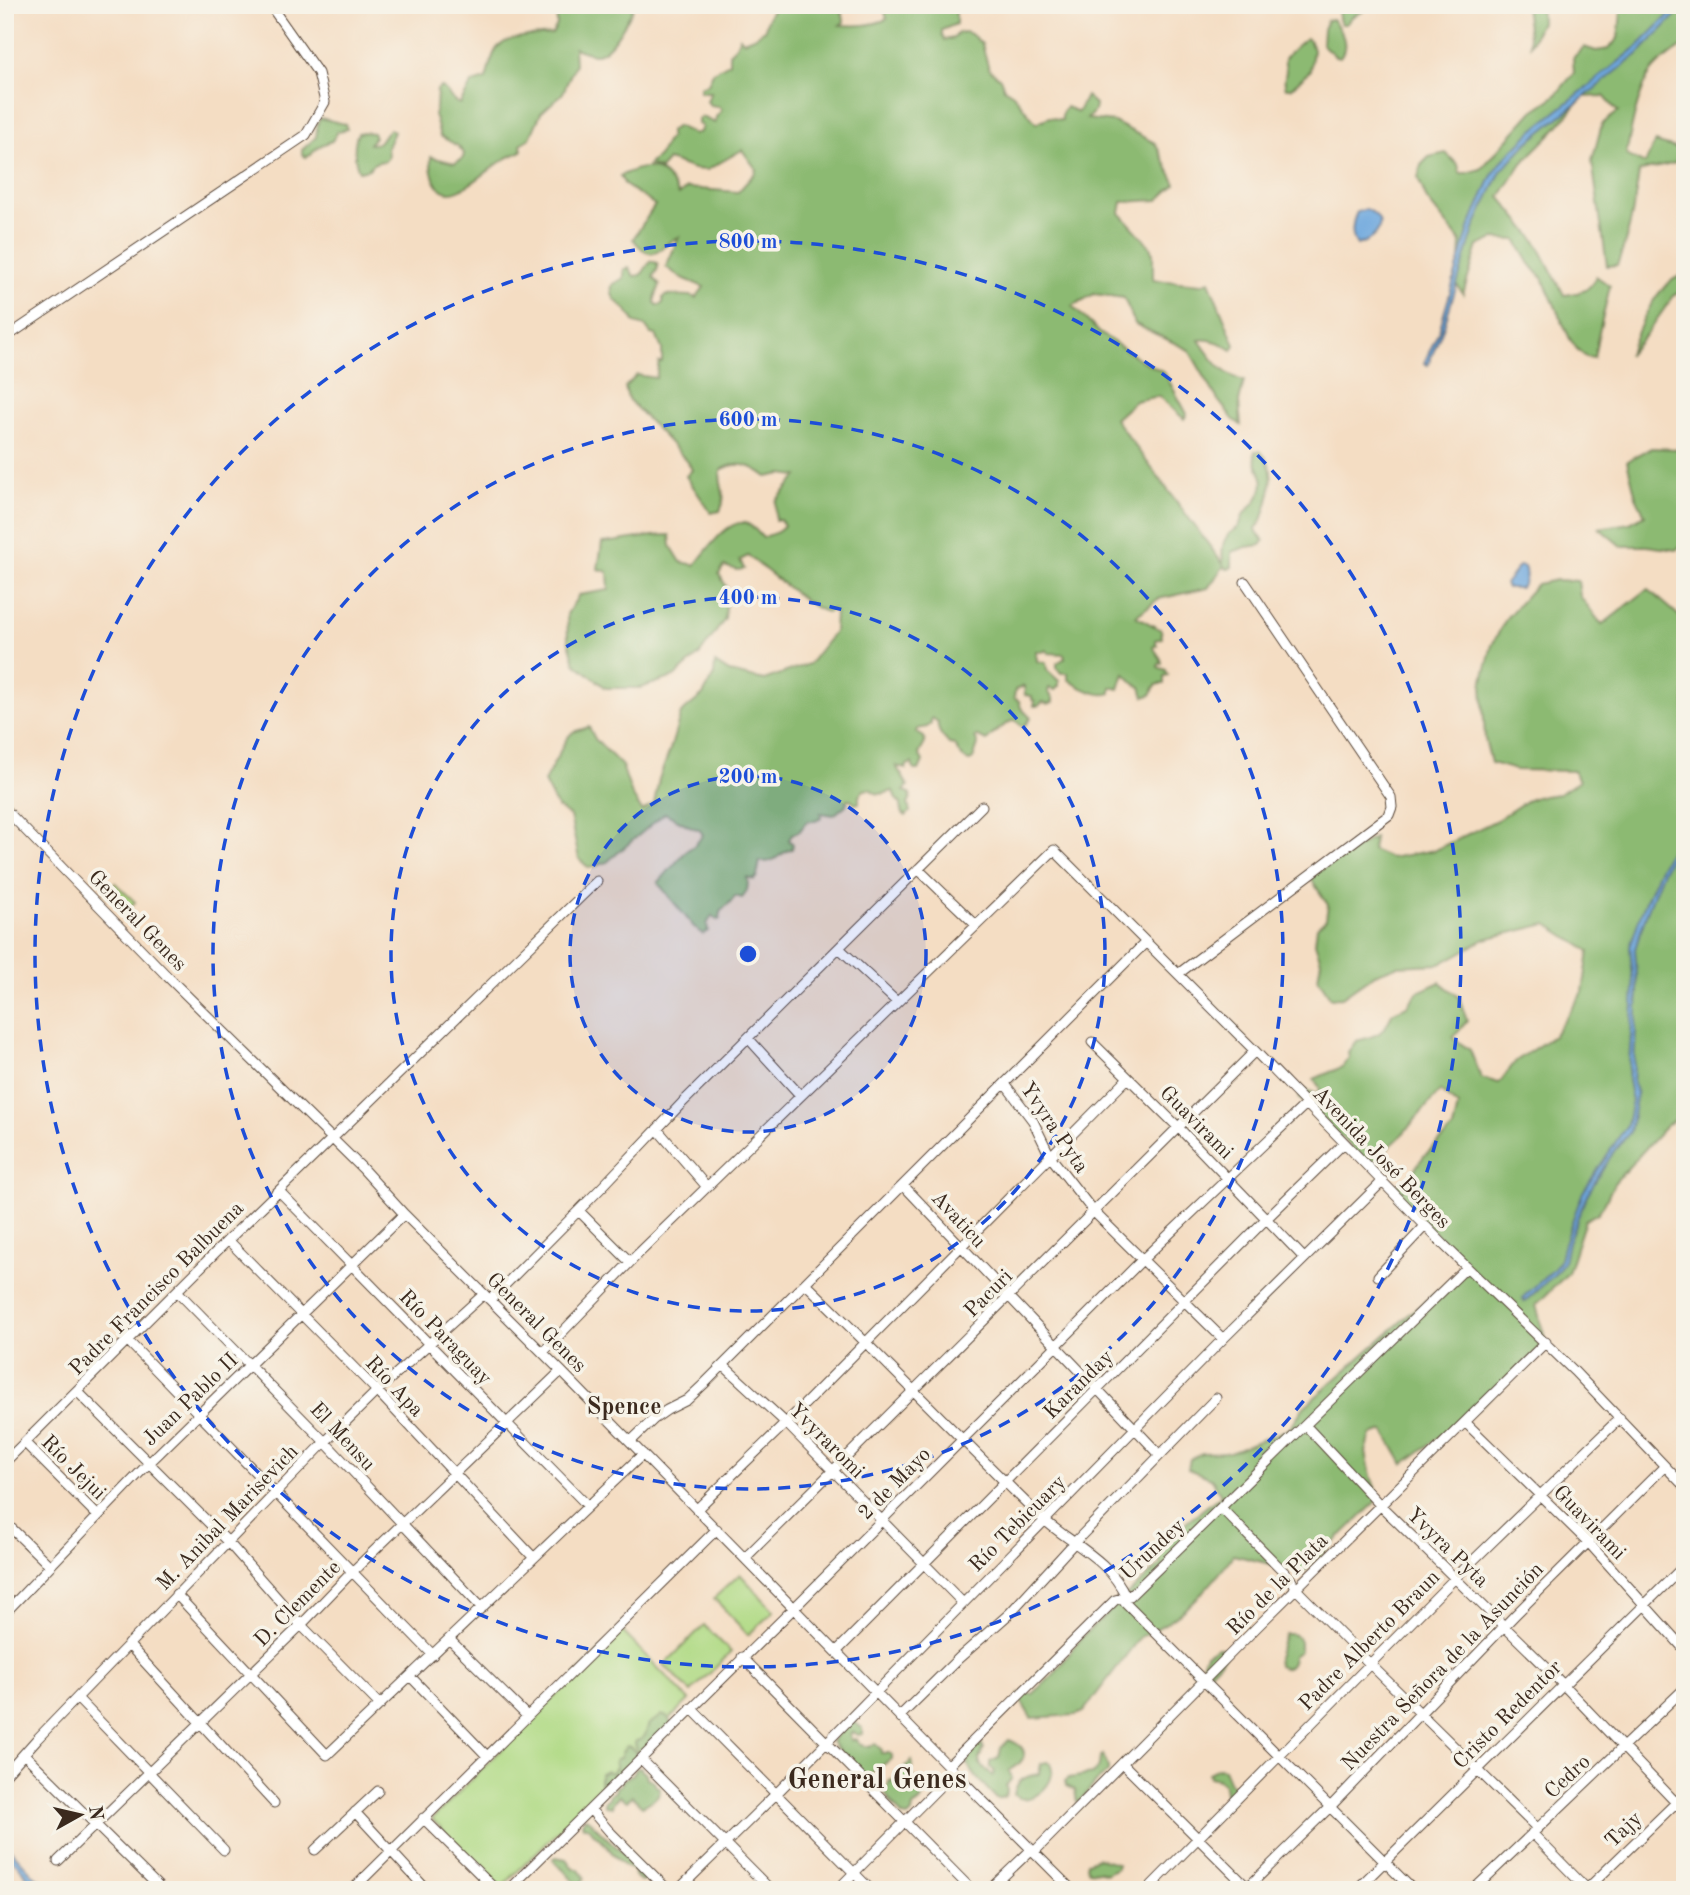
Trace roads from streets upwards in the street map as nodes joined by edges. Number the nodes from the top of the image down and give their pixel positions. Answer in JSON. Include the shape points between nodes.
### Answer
{"nodes":[{"id":1,"x":270,"y":5,"type":"edge"},
{"id":2,"x":5,"y":338,"type":"edge"},
{"id":3,"x":1245,"y":582,"type":"dead end"},
{"id":4,"x":982,"y":806,"type":"dead end"},
{"id":5,"x":5,"y":809,"type":"edge"},
{"id":6,"x":918,"y":869,"type":"junction"},
{"id":7,"x":597,"y":881,"type":"dead end"},
{"id":8,"x":976,"y":925,"type":"junction"},
{"id":9,"x":1146,"y":942,"type":"junction"},
{"id":10,"x":839,"y":948,"type":"junction"},
{"id":11,"x":1178,"y":974,"type":"junction"},
{"id":12,"x":897,"y":1002,"type":"junction"},
{"id":13,"x":748,"y":1038,"type":"junction"},
{"id":14,"x":1092,"y":1042,"type":"dead end"},
{"id":15,"x":1255,"y":1051,"type":"junction"},
{"id":16,"x":1128,"y":1078,"type":"junction"},
{"id":17,"x":1005,"y":1084,"type":"junction"},
{"id":18,"x":800,"y":1095,"type":"junction"},
{"id":19,"x":1306,"y":1104,"type":"junction"},
{"id":20,"x":1178,"y":1127,"type":"junction"},
{"id":21,"x":657,"y":1129,"type":"junction"},
{"id":22,"x":333,"y":1139,"type":"junction"},
{"id":23,"x":1344,"y":1143,"type":"junction"},
{"id":24,"x":1050,"y":1156,"type":"junction"},
{"id":25,"x":1227,"y":1178,"type":"junction"},
{"id":26,"x":1383,"y":1181,"type":"junction"},
{"id":27,"x":903,"y":1185,"type":"junction"},
{"id":28,"x":707,"y":1186,"type":"junction"},
{"id":29,"x":279,"y":1191,"type":"junction"},
{"id":30,"x":579,"y":1211,"type":"junction"},
{"id":31,"x":1093,"y":1211,"type":"junction"},
{"id":32,"x":404,"y":1214,"type":"junction"},
{"id":33,"x":1266,"y":1219,"type":"junction"},
{"id":34,"x":1425,"y":1226,"type":"junction"},
{"id":35,"x":229,"y":1240,"type":"junction"},
{"id":36,"x":961,"y":1247,"type":"junction"},
{"id":37,"x":1304,"y":1258,"type":"junction"},
{"id":38,"x":1142,"y":1260,"type":"junction"},
{"id":39,"x":630,"y":1262,"type":"junction"},
{"id":40,"x":351,"y":1265,"type":"junction"},
{"id":41,"x":1467,"y":1267,"type":"junction"},
{"id":42,"x":1378,"y":1276,"type":"dead end"},
{"id":43,"x":805,"y":1283,"type":"junction"},
{"id":44,"x":177,"y":1291,"type":"junction"},
{"id":45,"x":487,"y":1297,"type":"junction"},
{"id":46,"x":1008,"y":1297,"type":"junction"},
{"id":47,"x":1184,"y":1302,"type":"junction"},
{"id":48,"x":302,"y":1313,"type":"junction"},
{"id":49,"x":1223,"y":1339,"type":"junction"},
{"id":50,"x":128,"y":1341,"type":"junction"},
{"id":51,"x":866,"y":1342,"type":"junction"},
{"id":52,"x":1546,"y":1342,"type":"junction"},
{"id":53,"x":429,"y":1344,"type":"junction"},
{"id":54,"x":1056,"y":1345,"type":"junction"},
{"id":55,"x":542,"y":1352,"type":"junction"},
{"id":56,"x":250,"y":1365,"type":"junction"},
{"id":57,"x":723,"y":1365,"type":"junction"},
{"id":58,"x":561,"y":1371,"type":"junction"},
{"id":59,"x":1098,"y":1389,"type":"junction"},
{"id":60,"x":77,"y":1391,"type":"junction"},
{"id":61,"x":377,"y":1391,"type":"junction"},
{"id":62,"x":915,"y":1391,"type":"junction"},
{"id":63,"x":1216,"y":1398,"type":"dead end"},
{"id":64,"x":199,"y":1414,"type":"junction"},
{"id":65,"x":1620,"y":1418,"type":"junction"},
{"id":66,"x":1465,"y":1422,"type":"junction"},
{"id":67,"x":786,"y":1423,"type":"junction"},
{"id":68,"x":506,"y":1424,"type":"junction"},
{"id":69,"x":1306,"y":1426,"type":"junction"},
{"id":70,"x":1136,"y":1428,"type":"junction"},
{"id":71,"x":963,"y":1439,"type":"junction"},
{"id":72,"x":325,"y":1441,"type":"junction"},
{"id":73,"x":631,"y":1441,"type":"junction"},
{"id":74,"x":25,"y":1443,"type":"junction"},
{"id":75,"x":643,"y":1454,"type":"junction"},
{"id":76,"x":1160,"y":1455,"type":"junction"},
{"id":77,"x":5,"y":1462,"type":"edge"},
{"id":78,"x":149,"y":1463,"type":"junction"},
{"id":79,"x":1664,"y":1467,"type":"junction"},
{"id":80,"x":834,"y":1471,"type":"junction"},
{"id":81,"x":454,"y":1474,"type":"junction"},
{"id":82,"x":1005,"y":1481,"type":"junction"},
{"id":83,"x":1685,"y":1487,"type":"edge"},
{"id":84,"x":275,"y":1492,"type":"junction"},
{"id":85,"x":1540,"y":1495,"type":"junction"},
{"id":86,"x":588,"y":1506,"type":"junction"},
{"id":87,"x":1381,"y":1506,"type":"junction"},
{"id":88,"x":1221,"y":1508,"type":"junction"},
{"id":89,"x":697,"y":1509,"type":"junction"},
{"id":90,"x":98,"y":1516,"type":"junction"},
{"id":91,"x":881,"y":1520,"type":"junction"},
{"id":92,"x":1045,"y":1520,"type":"junction"},
{"id":93,"x":5,"y":1522,"type":"edge"},
{"id":94,"x":402,"y":1525,"type":"junction"},
{"id":95,"x":717,"y":1529,"type":"junction"},
{"id":96,"x":227,"y":1541,"type":"junction"},
{"id":97,"x":1075,"y":1542,"type":"junction"},
{"id":98,"x":1588,"y":1543,"type":"junction"},
{"id":99,"x":534,"y":1558,"type":"junction"},
{"id":100,"x":745,"y":1558,"type":"junction"},
{"id":101,"x":925,"y":1563,"type":"junction"},
{"id":102,"x":1685,"y":1565,"type":"edge"},
{"id":103,"x":50,"y":1566,"type":"junction"},
{"id":104,"x":352,"y":1573,"type":"junction"},
{"id":105,"x":1454,"y":1579,"type":"junction"},
{"id":106,"x":1296,"y":1589,"type":"junction"},
{"id":107,"x":176,"y":1594,"type":"junction"},
{"id":108,"x":1126,"y":1597,"type":"junction"},
{"id":109,"x":963,"y":1603,"type":"junction"},
{"id":110,"x":1642,"y":1605,"type":"junction"},
{"id":111,"x":482,"y":1608,"type":"junction"},
{"id":112,"x":794,"y":1608,"type":"junction"},
{"id":113,"x":5,"y":1613,"type":"edge"},
{"id":114,"x":301,"y":1625,"type":"junction"},
{"id":115,"x":1505,"y":1627,"type":"junction"},
{"id":116,"x":449,"y":1639,"type":"junction"},
{"id":117,"x":128,"y":1644,"type":"junction"},
{"id":118,"x":1685,"y":1650,"type":"edge"},
{"id":119,"x":837,"y":1651,"type":"junction"},
{"id":120,"x":433,"y":1655,"type":"junction"},
{"id":121,"x":743,"y":1657,"type":"junction"},
{"id":122,"x":1369,"y":1663,"type":"junction"},
{"id":123,"x":251,"y":1674,"type":"junction"},
{"id":124,"x":410,"y":1676,"type":"junction"},
{"id":125,"x":1205,"y":1682,"type":"junction"},
{"id":126,"x":1562,"y":1684,"type":"junction"},
{"id":127,"x":1685,"y":1688,"type":"edge"},
{"id":128,"x":877,"y":1692,"type":"junction"},
{"id":129,"x":77,"y":1698,"type":"junction"},
{"id":130,"x":380,"y":1705,"type":"junction"},
{"id":131,"x":691,"y":1709,"type":"junction"},
{"id":132,"x":1420,"y":1713,"type":"junction"},
{"id":133,"x":527,"y":1716,"type":"junction"},
{"id":134,"x":900,"y":1716,"type":"junction"},
{"id":135,"x":201,"y":1723,"type":"junction"},
{"id":136,"x":826,"y":1743,"type":"junction"},
{"id":137,"x":1622,"y":1748,"type":"junction"},
{"id":138,"x":24,"y":1754,"type":"junction"},
{"id":139,"x":487,"y":1756,"type":"junction"},
{"id":140,"x":1279,"y":1756,"type":"junction"},
{"id":141,"x":641,"y":1759,"type":"junction"},
{"id":142,"x":1122,"y":1763,"type":"junction"},
{"id":143,"x":951,"y":1769,"type":"junction"},
{"id":144,"x":1477,"y":1769,"type":"junction"},
{"id":145,"x":149,"y":1773,"type":"junction"},
{"id":146,"x":5,"y":1776,"type":"edge"},
{"id":147,"x":378,"y":1791,"type":"dead end"},
{"id":148,"x":776,"y":1794,"type":"junction"},
{"id":149,"x":1685,"y":1794,"type":"edge"},
{"id":150,"x":274,"y":1803,"type":"dead end"},
{"id":151,"x":1675,"y":1803,"type":"junction"},
{"id":152,"x":1331,"y":1806,"type":"junction"},
{"id":153,"x":590,"y":1809,"type":"junction"},
{"id":154,"x":355,"y":1812,"type":"junction"},
{"id":155,"x":1685,"y":1812,"type":"edge"},
{"id":156,"x":423,"y":1818,"type":"junction"},
{"id":157,"x":903,"y":1822,"type":"junction"},
{"id":158,"x":96,"y":1824,"type":"junction"},
{"id":159,"x":1534,"y":1830,"type":"junction"},
{"id":160,"x":1197,"y":1838,"type":"junction"},
{"id":161,"x":724,"y":1843,"type":"junction"},
{"id":162,"x":224,"y":1850,"type":"dead end"},
{"id":163,"x":315,"y":1850,"type":"dead end"},
{"id":164,"x":391,"y":1851,"type":"junction"},
{"id":165,"x":1033,"y":1851,"type":"junction"},
{"id":166,"x":58,"y":1861,"type":"dead end"},
{"id":167,"x":1385,"y":1861,"type":"junction"},
{"id":168,"x":854,"y":1873,"type":"junction"},
{"id":169,"x":358,"y":1888,"type":"edge"},
{"id":170,"x":1248,"y":1889,"type":"edge"},
{"id":171,"x":1587,"y":1889,"type":"edge"},
{"id":172,"x":162,"y":1890,"type":"edge"},
{"id":173,"x":427,"y":1890,"type":"edge"},
{"id":174,"x":496,"y":1890,"type":"edge"},
{"id":175,"x":508,"y":1890,"type":"edge"},
{"id":176,"x":668,"y":1890,"type":"edge"},
{"id":177,"x":678,"y":1890,"type":"edge"},
{"id":178,"x":771,"y":1890,"type":"edge"},
{"id":179,"x":837,"y":1890,"type":"edge"},
{"id":180,"x":871,"y":1890,"type":"edge"},
{"id":181,"x":972,"y":1890,"type":"edge"},
{"id":182,"x":989,"y":1890,"type":"edge"},
{"id":183,"x":1072,"y":1890,"type":"edge"},
{"id":184,"x":1147,"y":1890,"type":"edge"},
{"id":185,"x":1356,"y":1890,"type":"edge"},
{"id":186,"x":1413,"y":1890,"type":"edge"},
{"id":187,"x":1473,"y":1890,"type":"edge"}],
"edges":[{"from":1,"to":2,"type":"street","via":[[318,73],[325,102],[306,135]]},
{"from":3,"to":11,"type":"street","via":[[1391,797],[1392,807],[1388,815]]},
{"from":4,"to":6,"type":"street","name":"M. Anibal Marisevich"},
{"from":5,"to":22,"type":"street","name":"General Genes"},
{"from":6,"to":8,"type":"street"},
{"from":6,"to":10,"type":"street","name":"M. Anibal Marisevich"},
{"from":7,"to":22,"type":"street","name":"Padre Francisco Balbuena"},
{"from":8,"to":9,"type":"street","name":"Avenida José Berges","via":[[1054,850]]},
{"from":8,"to":12,"type":"street"},
{"from":9,"to":11,"type":"street","name":"Avenida José Berges"},
{"from":9,"to":17,"type":"street"},
{"from":10,"to":12,"type":"street"},
{"from":10,"to":13,"type":"street","name":"M. Anibal Marisevich"},
{"from":11,"to":15,"type":"street","name":"Avenida José Berges"},
{"from":12,"to":18,"type":"street"},
{"from":13,"to":18,"type":"street"},
{"from":13,"to":21,"type":"street","name":"M. Anibal Marisevich"},
{"from":14,"to":16,"type":"street","name":"Guavirami"},
{"from":15,"to":19,"type":"street","name":"Avenida José Berges"},
{"from":15,"to":20,"type":"street","name":"Pacuri"},
{"from":16,"to":20,"type":"street","name":"Guavirami"},
{"from":16,"to":24,"type":"street"},
{"from":17,"to":24,"type":"street","name":"Yvyra Pyta","via":[[1033,1121]]},
{"from":17,"to":27,"type":"street"},
{"from":18,"to":28,"type":"street"},
{"from":19,"to":23,"type":"street","name":"Avenida José Berges"},
{"from":19,"to":25,"type":"street","name":"2 de Mayo"},
{"from":20,"to":25,"type":"street","name":"Guavirami"},
{"from":20,"to":31,"type":"street","name":"Pacuri"},
{"from":21,"to":28,"type":"street"},
{"from":21,"to":30,"type":"street","name":"M. Anibal Marisevich"},
{"from":22,"to":29,"type":"street","name":"Padre Francisco Balbuena"},
{"from":22,"to":32,"type":"street","name":"General Genes"},
{"from":23,"to":26,"type":"street","name":"Avenida José Berges"},
{"from":23,"to":33,"type":"street","name":"Karanday"},
{"from":24,"to":31,"type":"street","name":"Yvyra Pyta"},
{"from":24,"to":36,"type":"street"},
{"from":25,"to":33,"type":"street","name":"Guavirami"},
{"from":25,"to":38,"type":"street","name":"2 de Mayo"},
{"from":26,"to":34,"type":"street","name":"Avenida José Berges"},
{"from":26,"to":37,"type":"street","name":"Río Tebicuary"},
{"from":27,"to":36,"type":"street","name":"Avaticu"},
{"from":27,"to":43,"type":"street"},
{"from":28,"to":39,"type":"street"},
{"from":29,"to":35,"type":"street","name":"Padre Francisco Balbuena"},
{"from":29,"to":40,"type":"street","name":"Río Paraguay"},
{"from":30,"to":39,"type":"street"},
{"from":30,"to":45,"type":"street","name":"M. Anibal Marisevich"},
{"from":31,"to":38,"type":"street","name":"Yvyra Pyta"},
{"from":31,"to":46,"type":"street","name":"Pacuri"},
{"from":32,"to":40,"type":"street","name":"Juan Pablo II"},
{"from":32,"to":45,"type":"street","name":"General Genes"},
{"from":33,"to":37,"type":"street","name":"Guavirami"},
{"from":33,"to":47,"type":"street","name":"Karanday"},
{"from":34,"to":41,"type":"street","name":"Avenida José Berges"},
{"from":34,"to":42,"type":"street"},
{"from":35,"to":44,"type":"street","name":"Padre Francisco Balbuena"},
{"from":35,"to":48,"type":"street","name":"Río Apa"},
{"from":36,"to":46,"type":"street","name":"Avaticu"},
{"from":36,"to":51,"type":"street"},
{"from":37,"to":49,"type":"street","name":"Río Tebicuary"},
{"from":38,"to":47,"type":"street","name":"Yvyra Pyta"},
{"from":38,"to":54,"type":"street","name":"2 de Mayo"},
{"from":39,"to":55,"type":"street"},
{"from":40,"to":48,"type":"street","name":"Juan Pablo II"},
{"from":40,"to":53,"type":"street","name":"Río Paraguay"},
{"from":41,"to":52,"type":"street","name":"Avenida José Berges"},
{"from":41,"to":69,"type":"street","name":"Urundey"},
{"from":43,"to":51,"type":"street","name":"Urundey"},
{"from":43,"to":57,"type":"street"},
{"from":44,"to":50,"type":"street","name":"Padre Francisco Balbuena"},
{"from":44,"to":56,"type":"street","name":"El Mensu"},
{"from":45,"to":53,"type":"street","name":"M. Anibal Marisevich"},
{"from":45,"to":55,"type":"street","name":"General Genes"},
{"from":46,"to":54,"type":"street","name":"Avaticu"},
{"from":46,"to":62,"type":"street","name":"Pacuri"},
{"from":47,"to":49,"type":"street","name":"Yvyra Pyta"},
{"from":47,"to":59,"type":"street","name":"Karanday"},
{"from":48,"to":56,"type":"street","name":"Juan Pablo II"},
{"from":48,"to":61,"type":"street","name":"Río Apa"},
{"from":49,"to":70,"type":"street","name":"Río Tebicuary"},
{"from":50,"to":60,"type":"street","name":"Padre Francisco Balbuena"},
{"from":50,"to":64,"type":"street"},
{"from":51,"to":62,"type":"street","name":"Urundey"},
{"from":51,"to":67,"type":"street"},
{"from":52,"to":65,"type":"street","name":"Avenida José Berges"},
{"from":52,"to":66,"type":"street","name":"Río de la Plata"},
{"from":53,"to":61,"type":"street","name":"M. Anibal Marisevich"},
{"from":53,"to":68,"type":"street","name":"Río Paraguay"},
{"from":54,"to":59,"type":"street","name":"Avaticu"},
{"from":54,"to":71,"type":"street","name":"2 de Mayo"},
{"from":55,"to":58,"type":"street","name":"General Genes"},
{"from":56,"to":64,"type":"street","name":"Juan Pablo II"},
{"from":56,"to":72,"type":"street","name":"El Mensu"},
{"from":57,"to":67,"type":"street","name":"Yvyraromi"},
{"from":57,"to":73,"type":"street","via":[[687,1400],[660,1415]]},
{"from":58,"to":68,"type":"street","name":"D. Clemente"},
{"from":58,"to":73,"type":"street","name":"General Genes"},
{"from":59,"to":70,"type":"street","name":"Avaticu"},
{"from":59,"to":82,"type":"street","name":"Karanday"},
{"from":60,"to":74,"type":"street","name":"Padre Francisco Balbuena"},
{"from":60,"to":78,"type":"street"},
{"from":61,"to":72,"type":"street","name":"M. Anibal Marisevich"},
{"from":61,"to":81,"type":"street","name":"Río Apa"},
{"from":62,"to":71,"type":"street","name":"Urundey"},
{"from":62,"to":80,"type":"street","name":"Pacuri"},
{"from":63,"to":76,"type":"street"},
{"from":64,"to":78,"type":"street","name":"Juan Pablo II"},
{"from":64,"to":84,"type":"street"},
{"from":65,"to":79,"type":"street","name":"Avenida José Berges"},
{"from":65,"to":85,"type":"street","name":"Padre Alberto Braun"},
{"from":66,"to":85,"type":"street","name":"Guavirami"},
{"from":66,"to":87,"type":"street","name":"Río de la Plata"},
{"from":67,"to":80,"type":"street","name":"Yvyraromi"},
{"from":67,"to":89,"type":"street"},
{"from":68,"to":81,"type":"street","name":"D. Clemente"},
{"from":68,"to":86,"type":"street","name":"Río Paraguay"},
{"from":69,"to":87,"type":"street","name":"Yvyra Pyta"},
{"from":69,"to":88,"type":"street","name":"Urundey"},
{"from":70,"to":76,"type":"street","name":"Avaticu"},
{"from":70,"to":92,"type":"street","name":"Río Tebicuary"},
{"from":71,"to":82,"type":"street","name":"Urundey"},
{"from":71,"to":91,"type":"street","name":"2 de Mayo"},
{"from":72,"to":84,"type":"street","name":"M. Anibal Marisevich"},
{"from":72,"to":94,"type":"street","name":"El Mensu"},
{"from":73,"to":75,"type":"street","name":"General Genes"},
{"from":74,"to":77,"type":"street","name":"Padre Francisco Balbuena"},
{"from":74,"to":90,"type":"street","name":"Río Jejui"},
{"from":75,"to":86,"type":"street"},
{"from":75,"to":89,"type":"street","name":"General Genes"},
{"from":76,"to":97,"type":"street"},
{"from":78,"to":90,"type":"street","name":"Juan Pablo II"},
{"from":78,"to":96,"type":"street"},
{"from":79,"to":83,"type":"street","name":"Avenida José Berges"},
{"from":79,"to":98,"type":"street","name":"Nuestra Señora de la Asunción"},
{"from":80,"to":91,"type":"street","name":"Yvyraromi"},
{"from":80,"to":100,"type":"street","name":"Pacuri"},
{"from":81,"to":94,"type":"street","name":"D. Clemente"},
{"from":81,"to":99,"type":"street","name":"Río Apa"},
{"from":82,"to":92,"type":"street","name":"Urundey"},
{"from":82,"to":101,"type":"street","name":"Karanday"},
{"from":84,"to":96,"type":"street","name":"M. Anibal Marisevich"},
{"from":84,"to":104,"type":"street"},
{"from":85,"to":98,"type":"street","name":"Guavirami"},
{"from":85,"to":105,"type":"street","name":"Padre Alberto Braun"},
{"from":86,"to":99,"type":"street"},
{"from":87,"to":105,"type":"street","name":"Yvyra Pyta"},
{"from":87,"to":106,"type":"street","name":"Río de la Plata"},
{"from":88,"to":106,"type":"street"},
{"from":88,"to":108,"type":"street","name":"Urundey"},
{"from":89,"to":95,"type":"street","name":"General Genes"},
{"from":90,"to":103,"type":"street","name":"Juan Pablo II"},
{"from":91,"to":101,"type":"street","name":"Yvyraromi"},
{"from":91,"to":112,"type":"street","name":"2 de Mayo"},
{"from":92,"to":97,"type":"street","name":"Urundey"},
{"from":92,"to":109,"type":"street","name":"Río Tebicuary"},
{"from":93,"to":103,"type":"street"},
{"from":94,"to":104,"type":"street","name":"D. Clemente"},
{"from":94,"to":111,"type":"street","name":"El Mensu"},
{"from":95,"to":100,"type":"street","name":"General Genes"},
{"from":95,"to":133,"type":"street"},
{"from":96,"to":107,"type":"street","name":"M. Anibal Marisevich"},
{"from":96,"to":114,"type":"street"},
{"from":97,"to":108,"type":"street","name":"Urundey","via":[[1120,1583]]},
{"from":97,"to":134,"type":"street","via":[[1009,1614]]},
{"from":98,"to":110,"type":"street","name":"Guavirami"},
{"from":98,"to":115,"type":"street","name":"Nuestra Señora de la Asunción"},
{"from":99,"to":111,"type":"street"},
{"from":100,"to":112,"type":"street","name":"General Genes"},
{"from":101,"to":109,"type":"street","name":"Yvyraromi"},
{"from":101,"to":119,"type":"street","name":"Karanday"},
{"from":102,"to":110,"type":"street","name":"Cristo Redentor"},
{"from":103,"to":113,"type":"street","name":"Juan Pablo II"},
{"from":104,"to":114,"type":"street","name":"D. Clemente"},
{"from":104,"to":120,"type":"street"},
{"from":105,"to":115,"type":"street","name":"Yvyra Pyta"},
{"from":105,"to":122,"type":"street","name":"Padre Alberto Braun"},
{"from":106,"to":122,"type":"street"},
{"from":106,"to":125,"type":"street","name":"Río de la Plata"},
{"from":107,"to":117,"type":"street","name":"M. Anibal Marisevich"},
{"from":107,"to":123,"type":"street"},
{"from":108,"to":125,"type":"street","name":"Urundey","via":[[1125,1602]]},
{"from":108,"to":143,"type":"street","via":[[1115,1600],[1019,1694]]},
{"from":109,"to":128,"type":"street","name":"Río Tebicuary"},
{"from":110,"to":118,"type":"street","name":"Guavirami"},
{"from":110,"to":126,"type":"street","name":"Cristo Redentor"},
{"from":111,"to":116,"type":"street"},
{"from":112,"to":119,"type":"street","name":"General Genes"},
{"from":112,"to":121,"type":"street","name":"2 de Mayo"},
{"from":114,"to":123,"type":"street","name":"D. Clemente"},
{"from":114,"to":130,"type":"street"},
{"from":115,"to":126,"type":"street","name":"Yvyra Pyta"},
{"from":115,"to":132,"type":"street","name":"Nuestra Señora de la Asunción"},
{"from":116,"to":120,"type":"street"},
{"from":116,"to":133,"type":"street"},
{"from":117,"to":129,"type":"street","name":"M. Anibal Marisevich"},
{"from":117,"to":135,"type":"street"},
{"from":119,"to":128,"type":"street","name":"General Genes"},
{"from":120,"to":124,"type":"street"},
{"from":121,"to":131,"type":"street","name":"2 de Mayo"},
{"from":121,"to":136,"type":"street"},
{"from":122,"to":132,"type":"street"},
{"from":122,"to":140,"type":"street","name":"Padre Alberto Braun"},
{"from":123,"to":130,"type":"street","via":[[327,1755]]},
{"from":123,"to":135,"type":"street","name":"D. Clemente"},
{"from":124,"to":130,"type":"street"},
{"from":124,"to":139,"type":"street"},
{"from":125,"to":140,"type":"street","name":"Urundey"},
{"from":125,"to":142,"type":"street","name":"Río de la Plata"},
{"from":126,"to":137,"type":"street","name":"Yvyra Pyta"},
{"from":126,"to":144,"type":"street","name":"Cristo Redentor"},
{"from":127,"to":137,"type":"street","name":"Cedro"},
{"from":128,"to":134,"type":"street","name":"General Genes"},
{"from":128,"to":136,"type":"street","name":"Río Tebicuary"},
{"from":129,"to":138,"type":"street","name":"M. Anibal Marisevich"},
{"from":129,"to":145,"type":"street"},
{"from":131,"to":141,"type":"street","name":"2 de Mayo"},
{"from":131,"to":148,"type":"street"},
{"from":132,"to":144,"type":"street"},
{"from":132,"to":152,"type":"street","name":"Nuestra Señora de la Asunción"},
{"from":133,"to":139,"type":"street"},
{"from":134,"to":143,"type":"street","name":"General Genes"},
{"from":135,"to":145,"type":"street","name":"D. Clemente"},
{"from":135,"to":150,"type":"street"},
{"from":136,"to":148,"type":"street","name":"Río Tebicuary"},
{"from":136,"to":157,"type":"street"},
{"from":137,"to":151,"type":"street","name":"Yvyra Pyta"},
{"from":137,"to":159,"type":"street","name":"Cedro"},
{"from":138,"to":146,"type":"street","name":"M. Anibal Marisevich"},
{"from":138,"to":158,"type":"street"},
{"from":139,"to":156,"type":"street"},
{"from":140,"to":152,"type":"street","name":"Urundey"},
{"from":140,"to":160,"type":"street","name":"Padre Alberto Braun"},
{"from":141,"to":153,"type":"street","name":"2 de Mayo"},
{"from":141,"to":161,"type":"street"},
{"from":142,"to":160,"type":"street"},
{"from":142,"to":165,"type":"street","name":"Río de la Plata"},
{"from":143,"to":157,"type":"street"},
{"from":143,"to":165,"type":"street","name":"General Genes"},
{"from":144,"to":159,"type":"street"},
{"from":144,"to":167,"type":"street","name":"Cristo Redentor"},
{"from":145,"to":158,"type":"street","name":"D. Clemente"},
{"from":145,"to":162,"type":"street"},
{"from":147,"to":154,"type":"street"},
{"from":148,"to":161,"type":"street","name":"Río Tebicuary"},
{"from":148,"to":168,"type":"street"},
{"from":149,"to":151,"type":"street","name":"Tajy"},
{"from":151,"to":155,"type":"street","name":"Yvyra Pyta"},
{"from":151,"to":171,"type":"street","name":"Tajy"},
{"from":152,"to":167,"type":"street","name":"Urundey"},
{"from":152,"to":170,"type":"street","name":"Nuestra Señora de la Asunción"},
{"from":153,"to":175,"type":"street","name":"2 de Mayo"},
{"from":153,"to":176,"type":"street"},
{"from":154,"to":163,"type":"street"},
{"from":154,"to":164,"type":"street"},
{"from":156,"to":164,"type":"street"},
{"from":156,"to":174,"type":"street"},
{"from":157,"to":168,"type":"street"},
{"from":157,"to":181,"type":"street"},
{"from":158,"to":166,"type":"street","name":"D. Clemente"},
{"from":158,"to":172,"type":"street"},
{"from":159,"to":171,"type":"street"},
{"from":159,"to":187,"type":"street","name":"Cedro"},
{"from":160,"to":170,"type":"street"},
{"from":160,"to":184,"type":"street","name":"Padre Alberto Braun"},
{"from":161,"to":177,"type":"street","name":"Río Tebicuary"},
{"from":161,"to":178,"type":"street"},
{"from":164,"to":169,"type":"street"},
{"from":164,"to":173,"type":"street"},
{"from":165,"to":182,"type":"street","name":"Río de la Plata"},
{"from":165,"to":183,"type":"street","name":"General Genes"},
{"from":167,"to":185,"type":"street","name":"Cristo Redentor"},
{"from":167,"to":186,"type":"street","name":"Urundey"},
{"from":168,"to":179,"type":"street"},
{"from":168,"to":180,"type":"street"}]}
